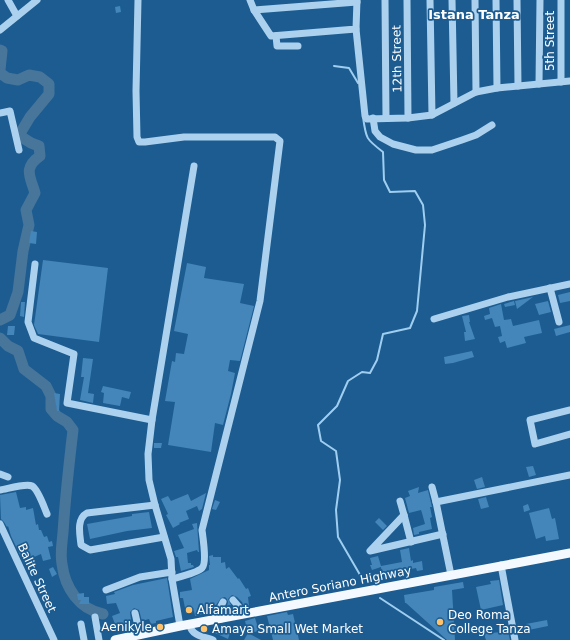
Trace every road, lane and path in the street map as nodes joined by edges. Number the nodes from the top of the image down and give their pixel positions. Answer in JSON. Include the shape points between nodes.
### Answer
{"nodes":[{"id":1,"x":8,"y":0,"type":"edge"},
{"id":2,"x":138,"y":0,"type":"edge"},
{"id":3,"x":250,"y":0,"type":"edge"},
{"id":4,"x":385,"y":0,"type":"edge"},
{"id":5,"x":407,"y":0,"type":"edge"},
{"id":6,"x":430,"y":0,"type":"edge"},
{"id":7,"x":452,"y":0,"type":"edge"},
{"id":8,"x":475,"y":0,"type":"edge"},
{"id":9,"x":496,"y":0,"type":"edge"},
{"id":10,"x":517,"y":0,"type":"edge"},
{"id":11,"x":540,"y":0,"type":"edge"},
{"id":12,"x":562,"y":0,"type":"edge"},
{"id":13,"x":35,"y":1,"type":"edge"},
{"id":14,"x":357,"y":1,"type":"edge"},
{"id":15,"x":254,"y":10,"type":"junction"},
{"id":16,"x":17,"y":16,"type":"junction"},
{"id":17,"x":356,"y":29,"type":"junction"},
{"id":18,"x":0,"y":30,"type":"edge"},
{"id":19,"x":273,"y":36,"type":"junction"},
{"id":20,"x":298,"y":46,"type":"dead end"},
{"id":21,"x":561,"y":82,"type":"junction"},
{"id":22,"x":570,"y":82,"type":"edge"},
{"id":23,"x":539,"y":84,"type":"junction"},
{"id":24,"x":518,"y":86,"type":"junction"},
{"id":25,"x":497,"y":88,"type":"junction"},
{"id":26,"x":476,"y":92,"type":"junction"},
{"id":27,"x":454,"y":103,"type":"junction"},
{"id":28,"x":0,"y":113,"type":"edge"},
{"id":29,"x":432,"y":115,"type":"junction"},
{"id":30,"x":373,"y":118,"type":"junction"},
{"id":31,"x":386,"y":118,"type":"junction"},
{"id":32,"x":408,"y":118,"type":"junction"},
{"id":33,"x":492,"y":125,"type":"dead end"},
{"id":34,"x":19,"y":150,"type":"dead end"},
{"id":35,"x":194,"y":166,"type":"dead end"},
{"id":36,"x":35,"y":264,"type":"dead end"},
{"id":37,"x":570,"y":284,"type":"edge"},
{"id":38,"x":550,"y":288,"type":"junction"},
{"id":39,"x":434,"y":319,"type":"dead end"},
{"id":40,"x":559,"y":322,"type":"dead end"},
{"id":41,"x":570,"y":410,"type":"edge"},
{"id":42,"x":152,"y":420,"type":"junction"},
{"id":43,"x":570,"y":434,"type":"edge"},
{"id":44,"x":0,"y":474,"type":"edge"},
{"id":45,"x":570,"y":475,"type":"edge"},
{"id":46,"x":8,"y":477,"type":"dead end"},
{"id":47,"x":432,"y":487,"type":"dead end"},
{"id":48,"x":0,"y":490,"type":"edge"},
{"id":49,"x":400,"y":501,"type":"dead end"},
{"id":50,"x":436,"y":502,"type":"junction"},
{"id":51,"x":155,"y":505,"type":"junction"},
{"id":52,"x":47,"y":514,"type":"dead end"},
{"id":53,"x":404,"y":515,"type":"junction"},
{"id":54,"x":0,"y":524,"type":"edge"},
{"id":55,"x":443,"y":534,"type":"junction"},
{"id":56,"x":164,"y":537,"type":"junction"},
{"id":57,"x":410,"y":542,"type":"junction"},
{"id":58,"x":570,"y":553,"type":"edge"},
{"id":59,"x":501,"y":565,"type":"junction"},
{"id":60,"x":451,"y":575,"type":"junction"},
{"id":61,"x":172,"y":576,"type":"junction"},
{"id":62,"x":106,"y":590,"type":"dead end"},
{"id":63,"x":233,"y":600,"type":"dead end"},
{"id":64,"x":223,"y":602,"type":"dead end"},
{"id":65,"x":135,"y":613,"type":"dead end"},
{"id":66,"x":241,"y":615,"type":"junction"},
{"id":67,"x":95,"y":617,"type":"dead end"},
{"id":68,"x":221,"y":619,"type":"junction"},
{"id":69,"x":81,"y":624,"type":"dead end"},
{"id":70,"x":180,"y":626,"type":"junction"},
{"id":71,"x":192,"y":633,"type":"edge"},
{"id":72,"x":140,"y":635,"type":"junction"},
{"id":73,"x":54,"y":640,"type":"edge"},
{"id":74,"x":84,"y":640,"type":"edge"},
{"id":75,"x":98,"y":640,"type":"edge"},
{"id":76,"x":115,"y":640,"type":"edge"},
{"id":77,"x":213,"y":640,"type":"edge"},
{"id":78,"x":515,"y":640,"type":"edge"}],
"edges":[{"from":1,"to":16,"type":"street"},
{"from":2,"to":61,"type":"street","via":[[136,91],[139,142],[184,137],[276,137],[280,141],[260,301],[202,530],[204,564],[198,570]]},
{"from":3,"to":15,"type":"street"},
{"from":4,"to":31,"type":"street"},
{"from":5,"to":32,"type":"street","name":"12th Street"},
{"from":6,"to":29,"type":"street"},
{"from":7,"to":27,"type":"street"},
{"from":8,"to":26,"type":"street"},
{"from":9,"to":25,"type":"street"},
{"from":10,"to":24,"type":"street"},
{"from":11,"to":23,"type":"street"},
{"from":12,"to":21,"type":"street","name":"5th Street"},
{"from":13,"to":16,"type":"street"},
{"from":14,"to":15,"type":"street"},
{"from":14,"to":17,"type":"street"},
{"from":15,"to":19,"type":"street"},
{"from":16,"to":18,"type":"street"},
{"from":17,"to":19,"type":"street"},
{"from":17,"to":30,"type":"street","via":[[366,117]]},
{"from":19,"to":20,"type":"street","via":[[277,46]]},
{"from":21,"to":22,"type":"street"},
{"from":21,"to":23,"type":"street"},
{"from":23,"to":24,"type":"street"},
{"from":24,"to":25,"type":"street"},
{"from":25,"to":26,"type":"street"},
{"from":26,"to":27,"type":"street"},
{"from":27,"to":29,"type":"street"},
{"from":28,"to":34,"type":"street","via":[[10,111]]},
{"from":29,"to":32,"type":"street"},
{"from":30,"to":31,"type":"street"},
{"from":30,"to":33,"type":"street","via":[[375,131],[380,137],[393,144],[416,150],[432,150],[476,135]]},
{"from":31,"to":32,"type":"street"},
{"from":35,"to":42,"type":"street"},
{"from":36,"to":42,"type":"street","via":[[28,322],[34,338],[74,354],[67,403]]},
{"from":37,"to":38,"type":"street"},
{"from":38,"to":39,"type":"street","via":[[508,297]]},
{"from":38,"to":40,"type":"street"},
{"from":41,"to":43,"type":"street","via":[[530,420],[535,444]]},
{"from":42,"to":51,"type":"street","via":[[148,454],[149,480]]},
{"from":44,"to":46,"type":"street"},
{"from":45,"to":50,"type":"street"},
{"from":47,"to":50,"type":"street"},
{"from":48,"to":52,"type":"street","via":[[32,486]]},
{"from":49,"to":53,"type":"street"},
{"from":50,"to":55,"type":"street"},
{"from":51,"to":56,"type":"street"},
{"from":51,"to":56,"type":"street","via":[[86,513],[80,522],[81,545],[90,550]]},
{"from":53,"to":57,"type":"street"},
{"from":53,"to":57,"type":"street","via":[[370,551]]},
{"from":54,"to":73,"type":"street","name":"Balite Street"},
{"from":55,"to":57,"type":"street"},
{"from":55,"to":60,"type":"street"},
{"from":56,"to":61,"type":"street","via":[[171,559]]},
{"from":58,"to":59,"type":"main road","name":"Antero Soriano Highway"},
{"from":59,"to":60,"type":"main road","name":"Antero Soriano Highway"},
{"from":59,"to":78,"type":"street"},
{"from":60,"to":66,"type":"main road","name":"Antero Soriano Highway"},
{"from":61,"to":62,"type":"street","via":[[140,577]]},
{"from":61,"to":70,"type":"street"},
{"from":63,"to":66,"type":"street"},
{"from":64,"to":68,"type":"street","via":[[219,610]]},
{"from":65,"to":72,"type":"street"},
{"from":66,"to":68,"type":"main road","name":"Antero Soriano Highway"},
{"from":67,"to":75,"type":"street"},
{"from":68,"to":71,"type":"main road","name":"Antero Soriano Highway"},
{"from":69,"to":74,"type":"street"},
{"from":70,"to":71,"type":"main road","name":"Antero Soriano Highway"},
{"from":70,"to":72,"type":"main road","name":"Antero Soriano Highway"},
{"from":71,"to":77,"type":"street"},
{"from":72,"to":76,"type":"main road","name":"Antero Soriano Highway"}]}
